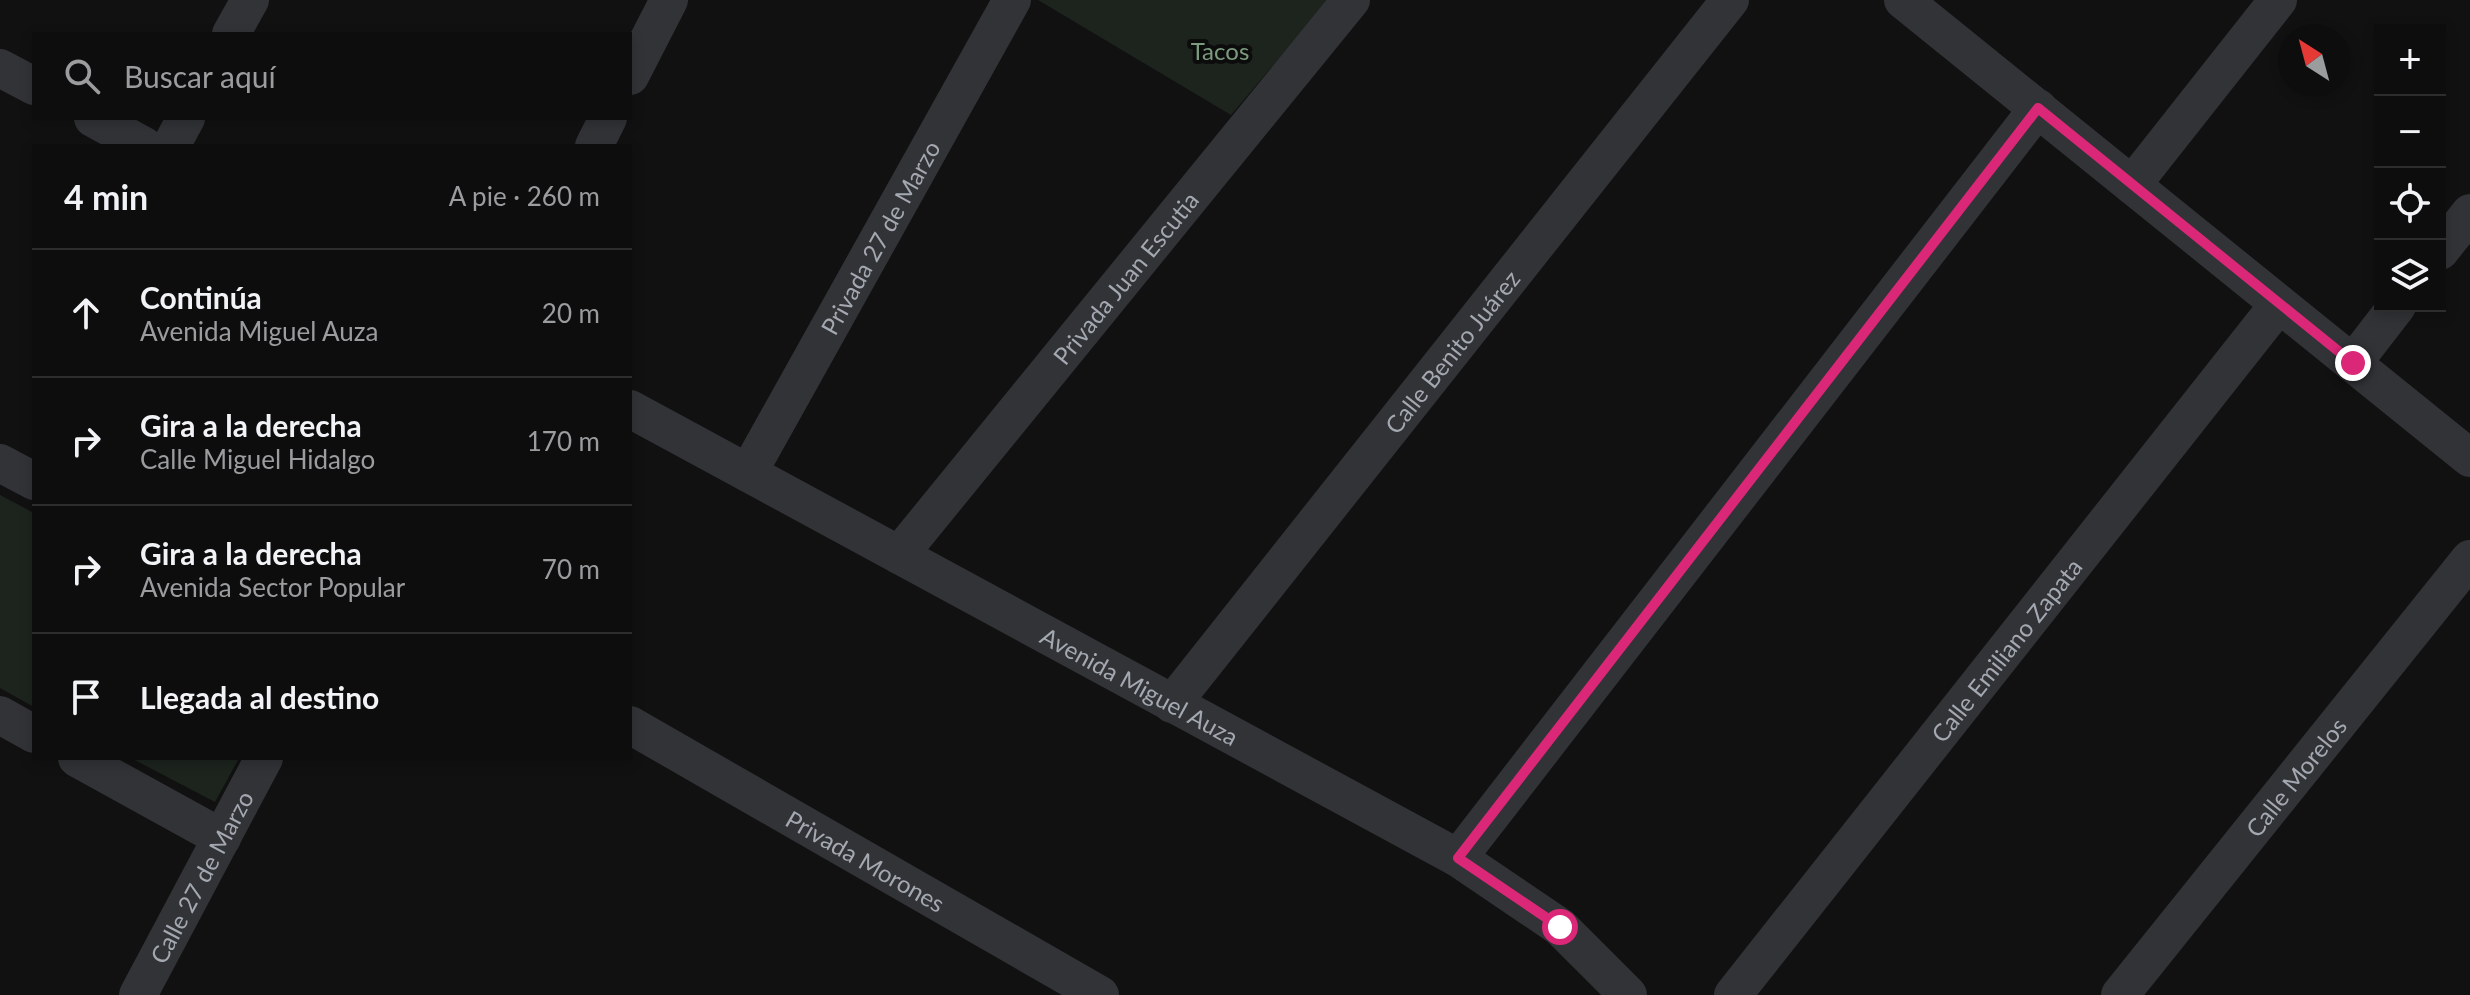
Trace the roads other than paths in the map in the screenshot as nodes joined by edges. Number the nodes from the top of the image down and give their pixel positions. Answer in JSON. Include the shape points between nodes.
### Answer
{"nodes":[{"id":1,"x":250,"y":0,"type":"edge"},
{"id":2,"x":669,"y":0,"type":"edge"},
{"id":3,"x":1012,"y":0,"type":"edge"},
{"id":4,"x":1351,"y":0,"type":"edge"},
{"id":5,"x":1730,"y":0,"type":"edge"},
{"id":6,"x":2278,"y":0,"type":"edge"},
{"id":7,"x":1912,"y":3,"type":"edge"},
{"id":8,"x":232,"y":32,"type":"edge"},
{"id":9,"x":0,"y":68,"type":"edge"},
{"id":10,"x":632,"y":72,"type":"edge"},
{"id":11,"x":32,"y":85,"type":"edge"},
{"id":12,"x":2038,"y":108,"type":"junction"},
{"id":13,"x":97,"y":120,"type":"edge"},
{"id":14,"x":185,"y":120,"type":"edge"},
{"id":15,"x":607,"y":120,"type":"edge"},
{"id":16,"x":140,"y":144,"type":"edge"},
{"id":17,"x":172,"y":144,"type":"edge"},
{"id":18,"x":595,"y":144,"type":"edge"},
{"id":19,"x":2132,"y":185,"type":"junction"},
{"id":20,"x":2470,"y":213,"type":"edge"},
{"id":21,"x":2446,"y":243,"type":"edge"},
{"id":22,"x":2279,"y":304,"type":"junction"},
{"id":23,"x":2392,"y":312,"type":"edge"},
{"id":24,"x":2353,"y":363,"type":"junction"},
{"id":25,"x":632,"y":410,"type":"edge"},
{"id":26,"x":2470,"y":458,"type":"edge"},
{"id":27,"x":0,"y":463,"type":"edge"},
{"id":28,"x":748,"y":473,"type":"junction"},
{"id":29,"x":32,"y":480,"type":"edge"},
{"id":30,"x":899,"y":555,"type":"junction"},
{"id":31,"x":2470,"y":559,"type":"edge"},
{"id":32,"x":1172,"y":704,"type":"junction"},
{"id":33,"x":0,"y":715,"type":"edge"},
{"id":34,"x":632,"y":726,"type":"edge"},
{"id":35,"x":32,"y":733,"type":"edge"},
{"id":36,"x":81,"y":760,"type":"edge"},
{"id":37,"x":263,"y":760,"type":"edge"},
{"id":38,"x":222,"y":838,"type":"junction"},
{"id":39,"x":1458,"y":858,"type":"junction"},
{"id":40,"x":138,"y":995,"type":"edge"},
{"id":41,"x":1100,"y":995,"type":"edge"},
{"id":42,"x":1628,"y":995,"type":"edge"},
{"id":43,"x":1733,"y":995,"type":"edge"},
{"id":44,"x":2120,"y":995,"type":"edge"}],
"edges":[{"from":1,"to":8,"type":"street"},
{"from":2,"to":10,"type":"street"},
{"from":3,"to":28,"type":"street","name":"Privada 27 de Marzo"},
{"from":4,"to":30,"type":"street","name":"Privada Juan Escutia"},
{"from":5,"to":32,"type":"street","name":"Calle Benito Juárez"},
{"from":6,"to":19,"type":"street"},
{"from":7,"to":12,"type":"street"},
{"from":9,"to":11,"type":"street"},
{"from":12,"to":19,"type":"street"},
{"from":12,"to":39,"type":"street"},
{"from":13,"to":16,"type":"street"},
{"from":14,"to":17,"type":"street"},
{"from":15,"to":18,"type":"street"},
{"from":19,"to":22,"type":"street"},
{"from":20,"to":21,"type":"street"},
{"from":22,"to":24,"type":"street"},
{"from":22,"to":43,"type":"street","name":"Calle Emiliano Zapata"},
{"from":23,"to":24,"type":"street"},
{"from":24,"to":26,"type":"street"},
{"from":25,"to":28,"type":"street","name":"Avenida Miguel Auza"},
{"from":27,"to":29,"type":"street"},
{"from":28,"to":30,"type":"street","name":"Avenida Miguel Auza"},
{"from":30,"to":32,"type":"street","name":"Avenida Miguel Auza"},
{"from":31,"to":44,"type":"street","name":"Calle Morelos"},
{"from":32,"to":39,"type":"street","name":"Avenida Miguel Auza"},
{"from":33,"to":35,"type":"street"},
{"from":34,"to":41,"type":"street","name":"Privada Morones"},
{"from":36,"to":38,"type":"street"},
{"from":37,"to":38,"type":"street","name":"Calle 27 de Marzo"},
{"from":38,"to":40,"type":"street","name":"Calle 27 de Marzo"},
{"from":39,"to":42,"type":"street","name":"Avenida Miguel Auza","via":[[1560,927]]}]}
